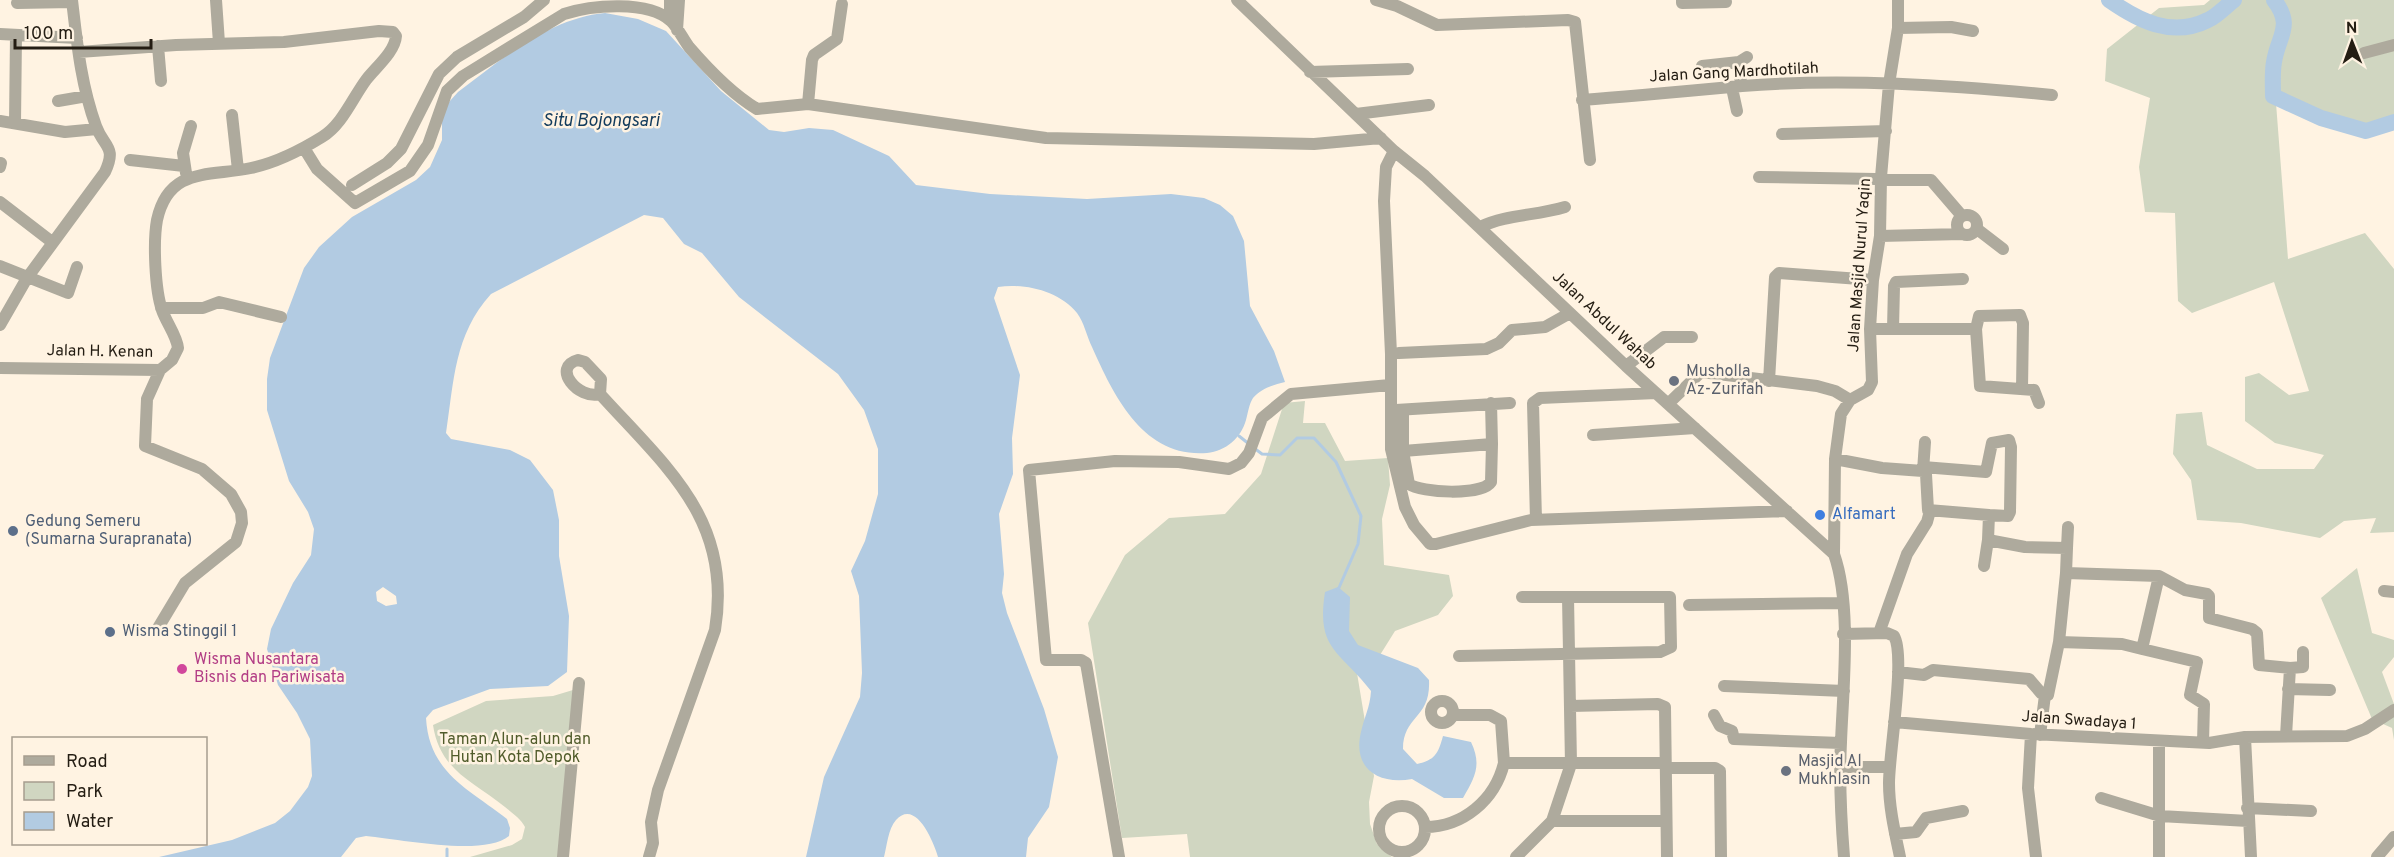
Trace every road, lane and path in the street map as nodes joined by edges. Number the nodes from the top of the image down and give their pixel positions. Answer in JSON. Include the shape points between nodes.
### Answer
{"nodes":[{"id":1,"x":216,"y":0,"type":"edge"},
{"id":2,"x":544,"y":0,"type":"edge"},
{"id":3,"x":670,"y":0,"type":"edge"},
{"id":4,"x":679,"y":0,"type":"edge"},
{"id":5,"x":1237,"y":0,"type":"edge"},
{"id":6,"x":1376,"y":0,"type":"edge"},
{"id":7,"x":1682,"y":0,"type":"edge"},
{"id":8,"x":1898,"y":0,"type":"edge"},
{"id":9,"x":72,"y":1,"type":"edge"},
{"id":10,"x":1726,"y":2,"type":"dead end"},
{"id":11,"x":17,"y":3,"type":"dead end"},
{"id":12,"x":842,"y":4,"type":"dead end"},
{"id":13,"x":674,"y":25,"type":"junction"},
{"id":14,"x":1898,"y":28,"type":"junction"},
{"id":15,"x":1973,"y":30,"type":"dead end"},
{"id":16,"x":0,"y":34,"type":"edge"},
{"id":17,"x":16,"y":35,"type":"junction"},
{"id":18,"x":77,"y":38,"type":"junction"},
{"id":19,"x":219,"y":43,"type":"junction"},
{"id":20,"x":2394,"y":45,"type":"edge"},
{"id":21,"x":158,"y":46,"type":"junction"},
{"id":22,"x":79,"y":52,"type":"junction"},
{"id":23,"x":2364,"y":53,"type":"dead end"},
{"id":24,"x":1702,"y":66,"type":"dead end"},
{"id":25,"x":1408,"y":69,"type":"dead end"},
{"id":26,"x":1310,"y":72,"type":"junction"},
{"id":27,"x":161,"y":81,"type":"dead end"},
{"id":28,"x":1889,"y":84,"type":"junction"},
{"id":29,"x":1737,"y":87,"type":"junction"},
{"id":30,"x":2052,"y":95,"type":"dead end"},
{"id":31,"x":87,"y":96,"type":"junction"},
{"id":32,"x":1582,"y":100,"type":"junction"},
{"id":33,"x":58,"y":101,"type":"dead end"},
{"id":34,"x":808,"y":104,"type":"junction"},
{"id":35,"x":1429,"y":105,"type":"dead end"},
{"id":36,"x":1737,"y":111,"type":"dead end"},
{"id":37,"x":1356,"y":114,"type":"junction"},
{"id":38,"x":232,"y":115,"type":"dead end"},
{"id":39,"x":0,"y":121,"type":"edge"},
{"id":40,"x":15,"y":123,"type":"junction"},
{"id":41,"x":191,"y":126,"type":"dead end"},
{"id":42,"x":97,"y":129,"type":"junction"},
{"id":43,"x":1886,"y":132,"type":"junction"},
{"id":44,"x":1782,"y":134,"type":"dead end"},
{"id":45,"x":1381,"y":138,"type":"junction"},
{"id":46,"x":304,"y":148,"type":"junction"},
{"id":47,"x":1394,"y":151,"type":"junction"},
{"id":48,"x":130,"y":160,"type":"dead end"},
{"id":49,"x":1590,"y":160,"type":"dead end"},
{"id":50,"x":238,"y":170,"type":"junction"},
{"id":51,"x":185,"y":172,"type":"junction"},
{"id":52,"x":1759,"y":177,"type":"dead end"},
{"id":53,"x":1881,"y":177,"type":"junction"},
{"id":54,"x":352,"y":185,"type":"dead end"},
{"id":55,"x":0,"y":202,"type":"edge"},
{"id":56,"x":1565,"y":207,"type":"dead end"},
{"id":57,"x":1962,"y":216,"type":"junction"},
{"id":58,"x":1480,"y":227,"type":"junction"},
{"id":59,"x":1977,"y":229,"type":"junction"},
{"id":60,"x":1962,"y":234,"type":"junction"},
{"id":61,"x":1880,"y":236,"type":"junction"},
{"id":62,"x":52,"y":242,"type":"junction"},
{"id":63,"x":2003,"y":249,"type":"dead end"},
{"id":64,"x":0,"y":266,"type":"edge"},
{"id":65,"x":77,"y":267,"type":"dead end"},
{"id":66,"x":27,"y":278,"type":"junction"},
{"id":67,"x":1963,"y":279,"type":"dead end"},
{"id":68,"x":1873,"y":280,"type":"junction"},
{"id":69,"x":161,"y":308,"type":"junction"},
{"id":70,"x":1570,"y":313,"type":"junction"},
{"id":71,"x":281,"y":317,"type":"dead end"},
{"id":72,"x":0,"y":325,"type":"edge"},
{"id":73,"x":1870,"y":329,"type":"junction"},
{"id":74,"x":1893,"y":329,"type":"junction"},
{"id":75,"x":1976,"y":329,"type":"junction"},
{"id":76,"x":1692,"y":336,"type":"dead end"},
{"id":77,"x":1399,"y":353,"type":"dead end"},
{"id":78,"x":1626,"y":366,"type":"junction"},
{"id":79,"x":0,"y":368,"type":"edge"},
{"id":80,"x":160,"y":370,"type":"junction"},
{"id":81,"x":1769,"y":381,"type":"junction"},
{"id":82,"x":1390,"y":385,"type":"junction"},
{"id":83,"x":2022,"y":389,"type":"junction"},
{"id":84,"x":1656,"y":393,"type":"junction"},
{"id":85,"x":600,"y":394,"type":"dead end"},
{"id":86,"x":1850,"y":400,"type":"junction"},
{"id":87,"x":1491,"y":403,"type":"junction"},
{"id":88,"x":1510,"y":403,"type":"dead end"},
{"id":89,"x":1669,"y":403,"type":"junction"},
{"id":90,"x":2039,"y":403,"type":"dead end"},
{"id":91,"x":1397,"y":410,"type":"junction"},
{"id":92,"x":1695,"y":428,"type":"junction"},
{"id":93,"x":1593,"y":435,"type":"dead end"},
{"id":94,"x":1925,"y":442,"type":"dead end"},
{"id":95,"x":1492,"y":444,"type":"junction"},
{"id":96,"x":1403,"y":451,"type":"junction"},
{"id":97,"x":1835,"y":459,"type":"junction"},
{"id":98,"x":1923,"y":469,"type":"junction"},
{"id":99,"x":1787,"y":511,"type":"junction"},
{"id":100,"x":1930,"y":511,"type":"junction"},
{"id":101,"x":1989,"y":515,"type":"junction"},
{"id":102,"x":1536,"y":520,"type":"junction"},
{"id":103,"x":2068,"y":527,"type":"dead end"},
{"id":104,"x":1988,"y":540,"type":"junction"},
{"id":105,"x":2067,"y":548,"type":"junction"},
{"id":106,"x":1833,"y":555,"type":"junction"},
{"id":107,"x":1984,"y":566,"type":"dead end"},
{"id":108,"x":2066,"y":573,"type":"junction"},
{"id":109,"x":2159,"y":576,"type":"junction"},
{"id":110,"x":1522,"y":597,"type":"dead end"},
{"id":111,"x":1568,"y":597,"type":"junction"},
{"id":112,"x":1842,"y":603,"type":"junction"},
{"id":113,"x":1689,"y":605,"type":"dead end"},
{"id":114,"x":158,"y":628,"type":"dead end"},
{"id":115,"x":1879,"y":633,"type":"junction"},
{"id":116,"x":1843,"y":634,"type":"junction"},
{"id":117,"x":2059,"y":642,"type":"junction"},
{"id":118,"x":2142,"y":649,"type":"junction"},
{"id":119,"x":2303,"y":652,"type":"dead end"},
{"id":120,"x":1569,"y":654,"type":"junction"},
{"id":121,"x":1459,"y":656,"type":"dead end"},
{"id":122,"x":2290,"y":668,"type":"junction"},
{"id":123,"x":1898,"y":672,"type":"junction"},
{"id":124,"x":579,"y":683,"type":"dead end"},
{"id":125,"x":1724,"y":686,"type":"dead end"},
{"id":126,"x":2288,"y":689,"type":"junction"},
{"id":127,"x":2330,"y":690,"type":"dead end"},
{"id":128,"x":1844,"y":691,"type":"junction"},
{"id":129,"x":2045,"y":695,"type":"junction"},
{"id":130,"x":1570,"y":706,"type":"junction"},
{"id":131,"x":2394,"y":710,"type":"edge"},
{"id":132,"x":1714,"y":715,"type":"dead end"},
{"id":133,"x":1453,"y":716,"type":"dead end"},
{"id":134,"x":1894,"y":722,"type":"junction"},
{"id":135,"x":2035,"y":734,"type":"junction"},
{"id":136,"x":2286,"y":736,"type":"junction"},
{"id":137,"x":2244,"y":737,"type":"junction"},
{"id":138,"x":1841,"y":743,"type":"junction"},
{"id":139,"x":2159,"y":743,"type":"junction"},
{"id":140,"x":2204,"y":743,"type":"junction"},
{"id":141,"x":1504,"y":763,"type":"junction"},
{"id":142,"x":1571,"y":764,"type":"junction"},
{"id":143,"x":1666,"y":766,"type":"junction"},
{"id":144,"x":1840,"y":767,"type":"junction"},
{"id":145,"x":1890,"y":767,"type":"junction"},
{"id":146,"x":2101,"y":798,"type":"dead end"},
{"id":147,"x":2247,"y":808,"type":"junction"},
{"id":148,"x":1963,"y":811,"type":"dead end"},
{"id":149,"x":2311,"y":811,"type":"dead end"},
{"id":150,"x":2160,"y":816,"type":"junction"},
{"id":151,"x":1552,"y":821,"type":"junction"},
{"id":152,"x":1666,"y":821,"type":"junction"},
{"id":153,"x":2248,"y":821,"type":"junction"},
{"id":154,"x":1425,"y":827,"type":"junction"},
{"id":155,"x":1896,"y":834,"type":"junction"},
{"id":156,"x":2394,"y":837,"type":"edge"},
{"id":157,"x":2394,"y":852,"type":"edge"},
{"id":158,"x":1404,"y":854,"type":"edge"},
{"id":159,"x":2379,"y":854,"type":"edge"},
{"id":160,"x":563,"y":857,"type":"edge"},
{"id":161,"x":649,"y":857,"type":"edge"},
{"id":162,"x":1119,"y":857,"type":"edge"},
{"id":163,"x":1516,"y":857,"type":"edge"},
{"id":164,"x":1667,"y":857,"type":"edge"},
{"id":165,"x":1721,"y":857,"type":"edge"},
{"id":166,"x":1844,"y":857,"type":"edge"},
{"id":167,"x":1900,"y":857,"type":"edge"},
{"id":168,"x":2036,"y":857,"type":"edge"},
{"id":169,"x":2159,"y":857,"type":"edge"},
{"id":170,"x":2251,"y":857,"type":"edge"}],
"edges":[{"from":1,"to":19,"type":"street"},
{"from":2,"to":54,"type":"street","via":[[524,17],[457,57],[439,74],[401,148],[387,163]]},
{"from":3,"to":13,"type":"street"},
{"from":4,"to":13,"type":"street"},
{"from":5,"to":26,"type":"street","name":"Jalan Abdul Wahab"},
{"from":6,"to":32,"type":"street","via":[[1437,25],[1575,22]]},
{"from":7,"to":10,"type":"street"},
{"from":8,"to":14,"type":"street","name":"Jalan Masjid Nurul Yaqin"},
{"from":9,"to":11,"type":"street"},
{"from":9,"to":18,"type":"street"},
{"from":12,"to":34,"type":"street","via":[[837,39],[812,60]]},
{"from":13,"to":34,"type":"street","via":[[711,70],[757,108]]},
{"from":13,"to":46,"type":"street","via":[[654,12],[629,5],[577,10],[539,27],[463,76],[447,91],[428,145],[416,165],[355,203],[317,169]]},
{"from":14,"to":15,"type":"street"},
{"from":14,"to":28,"type":"street","name":"Jalan Masjid Nurul Yaqin"},
{"from":16,"to":17,"type":"street"},
{"from":17,"to":18,"type":"street"},
{"from":17,"to":40,"type":"street"},
{"from":18,"to":22,"type":"street"},
{"from":19,"to":21,"type":"street"},
{"from":19,"to":46,"type":"street","via":[[394,33],[394,46],[352,98],[333,129]]},
{"from":20,"to":23,"type":"street"},
{"from":21,"to":22,"type":"street"},
{"from":21,"to":27,"type":"street"},
{"from":22,"to":31,"type":"street"},
{"from":24,"to":29,"type":"street","via":[[1743,60]]},
{"from":25,"to":26,"type":"street"},
{"from":26,"to":37,"type":"street","name":"Jalan Abdul Wahab"},
{"from":28,"to":29,"type":"street","name":"Jalan Gang Mardhotilah"},
{"from":28,"to":30,"type":"street","name":"Jalan Gang Mardhotilah"},
{"from":28,"to":43,"type":"street","name":"Jalan Masjid Nurul Yaqin"},
{"from":29,"to":32,"type":"street","name":"Jalan Gang Mardhotilah"},
{"from":29,"to":36,"type":"street"},
{"from":31,"to":33,"type":"street"},
{"from":31,"to":42,"type":"street"},
{"from":32,"to":49,"type":"street"},
{"from":34,"to":45,"type":"street","via":[[1033,137],[1307,144]]},
{"from":35,"to":37,"type":"street"},
{"from":37,"to":45,"type":"street","name":"Jalan Abdul Wahab"},
{"from":38,"to":50,"type":"street"},
{"from":39,"to":40,"type":"street"},
{"from":40,"to":42,"type":"street","via":[[65,132]]},
{"from":41,"to":51,"type":"street","via":[[183,153]]},
{"from":42,"to":62,"type":"street","via":[[110,148],[111,160]]},
{"from":43,"to":44,"type":"street"},
{"from":43,"to":53,"type":"street","name":"Jalan Masjid Nurul Yaqin"},
{"from":45,"to":47,"type":"street","name":"Jalan Abdul Wahab"},
{"from":46,"to":50,"type":"street"},
{"from":47,"to":58,"type":"street","name":"Jalan Abdul Wahab"},
{"from":47,"to":82,"type":"street","via":[[1386,166],[1384,201]]},
{"from":48,"to":51,"type":"street"},
{"from":50,"to":51,"type":"street"},
{"from":51,"to":69,"type":"street","name":"Jalan H. Kenan","via":[[157,220]]},
{"from":52,"to":53,"type":"street"},
{"from":53,"to":57,"type":"street","via":[[1931,180]]},
{"from":53,"to":61,"type":"street","name":"Jalan Masjid Nurul Yaqin"},
{"from":55,"to":62,"type":"street"},
{"from":56,"to":58,"type":"street","via":[[1544,214],[1503,217]]},
{"from":57,"to":59,"type":"street","via":[[1976,219]]},
{"from":57,"to":60,"type":"street","via":[[1957,225]]},
{"from":58,"to":70,"type":"street","name":"Jalan Abdul Wahab"},
{"from":59,"to":60,"type":"street","via":[[1970,235]]},
{"from":59,"to":63,"type":"street"},
{"from":60,"to":61,"type":"street"},
{"from":61,"to":68,"type":"street","name":"Jalan Masjid Nurul Yaqin"},
{"from":62,"to":66,"type":"street"},
{"from":64,"to":66,"type":"street"},
{"from":65,"to":66,"type":"street","via":[[68,293]]},
{"from":66,"to":72,"type":"street"},
{"from":67,"to":74,"type":"street","via":[[1896,282]]},
{"from":68,"to":73,"type":"street","name":"Jalan Masjid Nurul Yaqin"},
{"from":68,"to":81,"type":"street","via":[[1785,272],[1775,277]]},
{"from":69,"to":71,"type":"street","via":[[203,308],[219,302]]},
{"from":69,"to":80,"type":"street","name":"Jalan H. Kenan","via":[[178,348]]},
{"from":70,"to":77,"type":"street","via":[[1545,327],[1512,330],[1486,349]]},
{"from":70,"to":78,"type":"street","name":"Jalan Abdul Wahab"},
{"from":73,"to":74,"type":"street"},
{"from":73,"to":86,"type":"street","name":"Jalan Masjid Nurul Yaqin","via":[[1872,382],[1868,390]]},
{"from":74,"to":75,"type":"street"},
{"from":75,"to":83,"type":"street","via":[[1980,386]]},
{"from":75,"to":83,"type":"street","via":[[1979,316],[2020,315]]},
{"from":76,"to":78,"type":"street","via":[[1664,337]]},
{"from":78,"to":84,"type":"street","name":"Jalan Abdul Wahab"},
{"from":79,"to":80,"type":"street","name":"Jalan H. Kenan"},
{"from":80,"to":114,"type":"street","via":[[147,399],[144,444],[147,449],[191,464],[212,476],[239,505],[242,523],[236,542],[185,583]]},
{"from":81,"to":86,"type":"street","via":[[1817,386]]},
{"from":81,"to":89,"type":"street","via":[[1701,372]]},
{"from":82,"to":91,"type":"street"},
{"from":82,"to":162,"type":"street","via":[[1291,394],[1262,418],[1249,453],[1229,469],[1179,462],[1115,461],[1029,470],[1046,660],[1086,663]]},
{"from":83,"to":90,"type":"street","via":[[2037,392]]},
{"from":84,"to":89,"type":"street","name":"Jalan Abdul Wahab"},
{"from":84,"to":102,"type":"street","via":[[1540,398],[1533,403]]},
{"from":85,"to":161,"type":"street","via":[[685,488],[711,543],[718,572],[715,630],[658,790]]},
{"from":86,"to":97,"type":"street","name":"Jalan Masjid Nurul Yaqin","via":[[1841,414]]},
{"from":87,"to":88,"type":"street"},
{"from":87,"to":91,"type":"street"},
{"from":87,"to":95,"type":"street"},
{"from":89,"to":92,"type":"street","name":"Jalan Abdul Wahab"},
{"from":91,"to":96,"type":"street"},
{"from":91,"to":102,"type":"street","via":[[1391,449],[1397,481],[1414,525],[1430,543]]},
{"from":92,"to":93,"type":"street"},
{"from":92,"to":99,"type":"street","name":"Jalan Abdul Wahab"},
{"from":94,"to":98,"type":"street"},
{"from":95,"to":96,"type":"street"},
{"from":95,"to":96,"type":"street","via":[[1491,482],[1485,488],[1471,490],[1414,488],[1409,484]]},
{"from":97,"to":98,"type":"street","via":[[1882,468]]},
{"from":97,"to":106,"type":"street","name":"Jalan Masjid Nurul Yaqin"},
{"from":98,"to":100,"type":"street"},
{"from":98,"to":101,"type":"street","via":[[1986,472],[1992,443],[2009,440],[2010,512],[2008,516]]},
{"from":99,"to":102,"type":"street"},
{"from":99,"to":106,"type":"street","name":"Jalan Abdul Wahab"},
{"from":100,"to":101,"type":"street"},
{"from":100,"to":115,"type":"street","via":[[1923,530],[1911,544]]},
{"from":101,"to":104,"type":"street"},
{"from":103,"to":105,"type":"street"},
{"from":104,"to":105,"type":"street","via":[[2031,548]]},
{"from":104,"to":107,"type":"street"},
{"from":105,"to":108,"type":"street"},
{"from":106,"to":112,"type":"street"},
{"from":108,"to":109,"type":"street"},
{"from":108,"to":117,"type":"street"},
{"from":109,"to":118,"type":"street"},
{"from":109,"to":122,"type":"street","via":[[2185,590],[2209,596],[2211,619],[2257,633],[2259,665]]},
{"from":110,"to":111,"type":"street"},
{"from":111,"to":120,"type":"street"},
{"from":111,"to":120,"type":"street","via":[[1667,596],[1671,600],[1669,650]]},
{"from":112,"to":113,"type":"street"},
{"from":112,"to":116,"type":"street"},
{"from":115,"to":116,"type":"street"},
{"from":115,"to":123,"type":"street","via":[[1891,634],[1896,639]]},
{"from":116,"to":128,"type":"street"},
{"from":117,"to":118,"type":"street","via":[[2122,644]]},
{"from":117,"to":129,"type":"street","via":[[2050,690]]},
{"from":118,"to":140,"type":"street","via":[[2197,663],[2190,695],[2204,704]]},
{"from":119,"to":122,"type":"street","via":[[2303,667]]},
{"from":120,"to":121,"type":"street"},
{"from":120,"to":130,"type":"street"},
{"from":122,"to":126,"type":"street"},
{"from":123,"to":129,"type":"street","via":[[1924,675],[1933,670],[2029,679]]},
{"from":123,"to":134,"type":"street"},
{"from":124,"to":160,"type":"street"},
{"from":125,"to":128,"type":"street"},
{"from":126,"to":127,"type":"street"},
{"from":126,"to":136,"type":"street"},
{"from":128,"to":138,"type":"street"},
{"from":129,"to":135,"type":"street"},
{"from":130,"to":142,"type":"street"},
{"from":130,"to":143,"type":"street","via":[[1665,707]]},
{"from":131,"to":136,"type":"street","name":"Jalan Swadaya 1","via":[[2347,736]]},
{"from":132,"to":138,"type":"street","via":[[1736,740]]},
{"from":133,"to":141,"type":"street","via":[[1490,715],[1502,721]]},
{"from":134,"to":135,"type":"street","name":"Jalan Swadaya 1"},
{"from":134,"to":145,"type":"street"},
{"from":135,"to":139,"type":"street","name":"Jalan Swadaya 1"},
{"from":135,"to":168,"type":"street","via":[[2028,788]]},
{"from":136,"to":137,"type":"street","name":"Jalan Swadaya 1"},
{"from":137,"to":140,"type":"street","name":"Jalan Swadaya 1"},
{"from":137,"to":147,"type":"street"},
{"from":138,"to":144,"type":"street"},
{"from":139,"to":140,"type":"street","name":"Jalan Swadaya 1"},
{"from":139,"to":150,"type":"street"},
{"from":141,"to":142,"type":"street"},
{"from":141,"to":154,"type":"street","via":[[1484,803],[1461,819]]},
{"from":142,"to":143,"type":"street"},
{"from":142,"to":151,"type":"street"},
{"from":143,"to":152,"type":"street"},
{"from":143,"to":165,"type":"street","via":[[1720,771]]},
{"from":144,"to":145,"type":"street"},
{"from":144,"to":166,"type":"street"},
{"from":145,"to":155,"type":"street","via":[[1890,802]]},
{"from":146,"to":150,"type":"street"},
{"from":147,"to":149,"type":"street"},
{"from":147,"to":153,"type":"street"},
{"from":148,"to":155,"type":"street","via":[[1926,818],[1916,832]]},
{"from":150,"to":153,"type":"street"},
{"from":150,"to":169,"type":"street"},
{"from":151,"to":152,"type":"street"},
{"from":151,"to":163,"type":"street"},
{"from":152,"to":164,"type":"street"},
{"from":153,"to":170,"type":"street"},
{"from":154,"to":158,"type":"street","via":[[1420,844]]},
{"from":154,"to":158,"type":"street","via":[[1415,811],[1406,807],[1396,807],[1382,819],[1381,838],[1386,846]]},
{"from":155,"to":167,"type":"street"},
{"from":156,"to":159,"type":"street"},
{"from":157,"to":159,"type":"street"}]}
